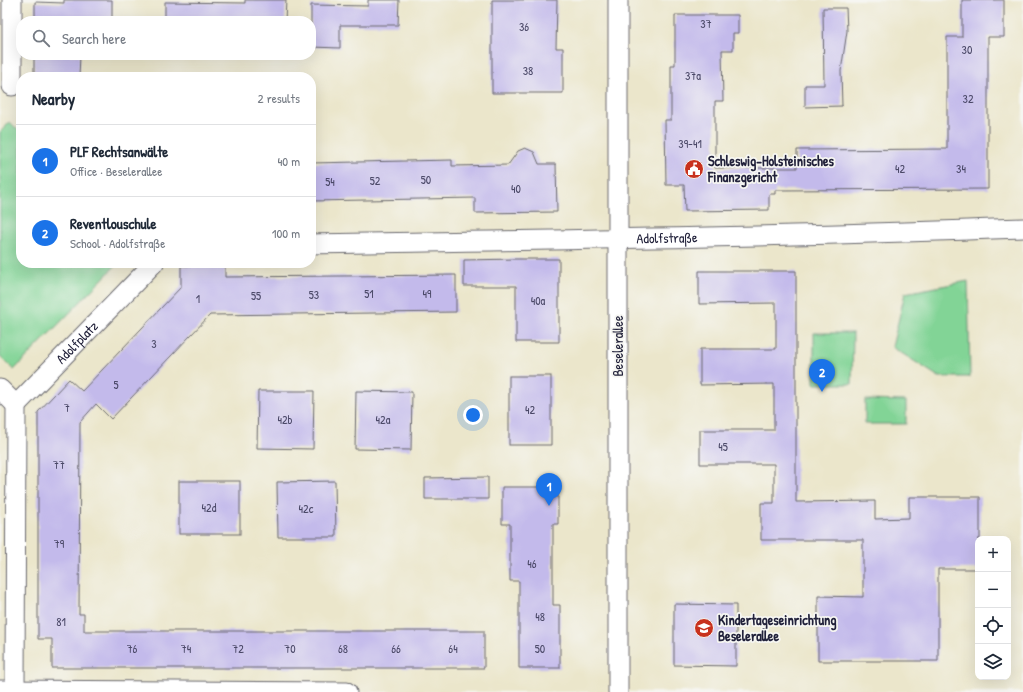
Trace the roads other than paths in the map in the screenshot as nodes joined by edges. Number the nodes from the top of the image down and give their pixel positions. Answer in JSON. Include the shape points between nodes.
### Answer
{"nodes":[{"id":1,"x":12,"y":0,"type":"edge"},
{"id":2,"x":618,"y":0,"type":"edge"},
{"id":3,"x":11,"y":93,"type":"edge"},
{"id":4,"x":1023,"y":228,"type":"edge"},
{"id":5,"x":618,"y":239,"type":"junction"},
{"id":6,"x":316,"y":244,"type":"edge"},
{"id":7,"x":149,"y":268,"type":"edge"},
{"id":8,"x":0,"y":389,"type":"edge"},
{"id":9,"x":16,"y":405,"type":"junction"},
{"id":10,"x":10,"y":690,"type":"edge"},
{"id":11,"x":347,"y":692,"type":"edge"},
{"id":12,"x":618,"y":692,"type":"edge"}],
"edges":[{"from":1,"to":3,"type":"street"},
{"from":2,"to":5,"type":"street","name":"Beselerallee"},
{"from":4,"to":5,"type":"street","name":"Adolfstraße"},
{"from":5,"to":6,"type":"street","name":"Adolfstraße"},
{"from":5,"to":12,"type":"street","name":"Beselerallee"},
{"from":7,"to":9,"type":"street","name":"Adolfplatz"},
{"from":8,"to":9,"type":"street"},
{"from":9,"to":10,"type":"street"},
{"from":10,"to":11,"type":"street"}]}
